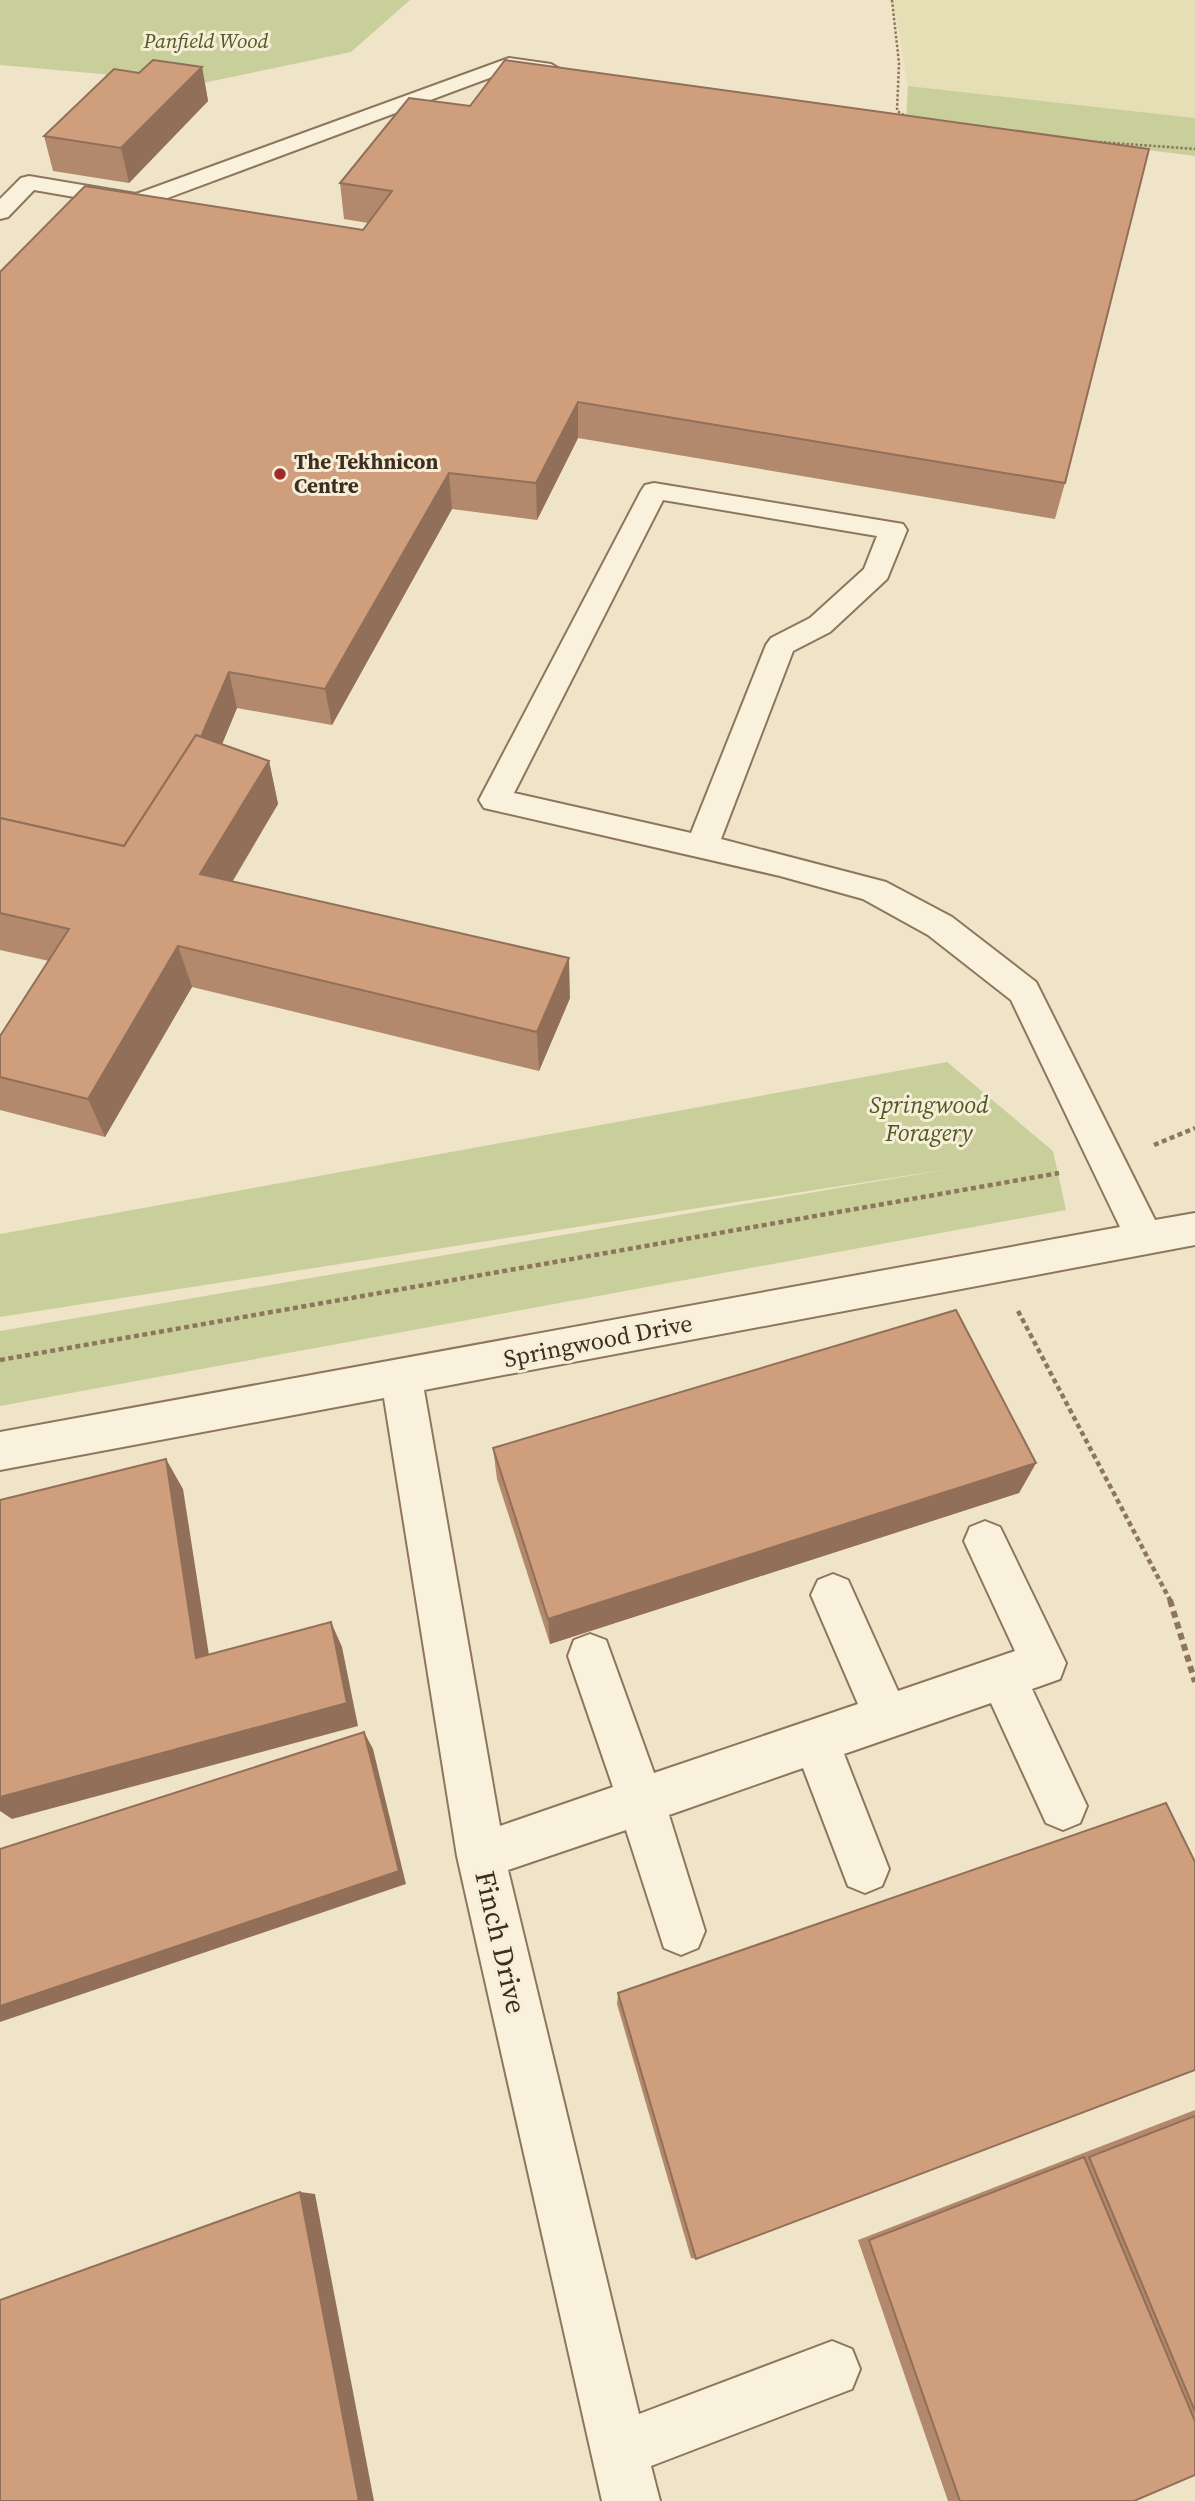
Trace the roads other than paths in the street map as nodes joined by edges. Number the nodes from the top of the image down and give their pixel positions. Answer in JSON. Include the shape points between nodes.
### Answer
{"nodes":[{"id":1,"x":575,"y":73,"type":"edge"},
{"id":2,"x":0,"y":212,"type":"edge"},
{"id":3,"x":702,"y":847,"type":"junction"},
{"id":4,"x":1195,"y":1229,"type":"edge"},
{"id":5,"x":1145,"y":1238,"type":"junction"},
{"id":6,"x":401,"y":1377,"type":"junction"},
{"id":7,"x":0,"y":1451,"type":"edge"},
{"id":8,"x":985,"y":1541,"type":"dead end"},
{"id":9,"x":833,"y":1595,"type":"dead end"},
{"id":10,"x":590,"y":1656,"type":"dead end"},
{"id":11,"x":1002,"y":1677,"type":"junction"},
{"id":12,"x":886,"y":1717,"type":"junction"},
{"id":13,"x":817,"y":1741,"type":"junction"},
{"id":14,"x":640,"y":1801,"type":"junction"},
{"id":15,"x":1063,"y":1806,"type":"dead end"},
{"id":16,"x":481,"y":1856,"type":"junction"},
{"id":17,"x":865,"y":1869,"type":"dead end"},
{"id":18,"x":681,"y":1931,"type":"dead end"},
{"id":19,"x":832,"y":2369,"type":"dead end"},
{"id":20,"x":625,"y":2476,"type":"edge"}],
"edges":[{"from":1,"to":2,"type":"street","via":[[509,64],[138,201],[29,183]]},
{"from":3,"to":3,"type":"street","via":[[495,800],[654,491],[893,530],[877,573],[820,625],[781,645]]},
{"from":3,"to":5,"type":"street","via":[[874,890],[940,926],[1024,991]]},
{"from":4,"to":5,"type":"street","name":"Springwood Drive"},
{"from":5,"to":6,"type":"street","name":"Springwood Drive"},
{"from":6,"to":7,"type":"street","name":"Springwood Drive"},
{"from":6,"to":16,"type":"street","name":"Finch Drive"},
{"from":8,"to":11,"type":"street","via":[[1044,1663]]},
{"from":9,"to":12,"type":"street"},
{"from":10,"to":14,"type":"street"},
{"from":11,"to":12,"type":"street"},
{"from":11,"to":15,"type":"street"},
{"from":12,"to":13,"type":"street"},
{"from":13,"to":14,"type":"street"},
{"from":13,"to":17,"type":"street"},
{"from":14,"to":16,"type":"street"},
{"from":14,"to":18,"type":"street"},
{"from":16,"to":20,"type":"street","name":"Finch Drive"},
{"from":19,"to":20,"type":"street"}]}
